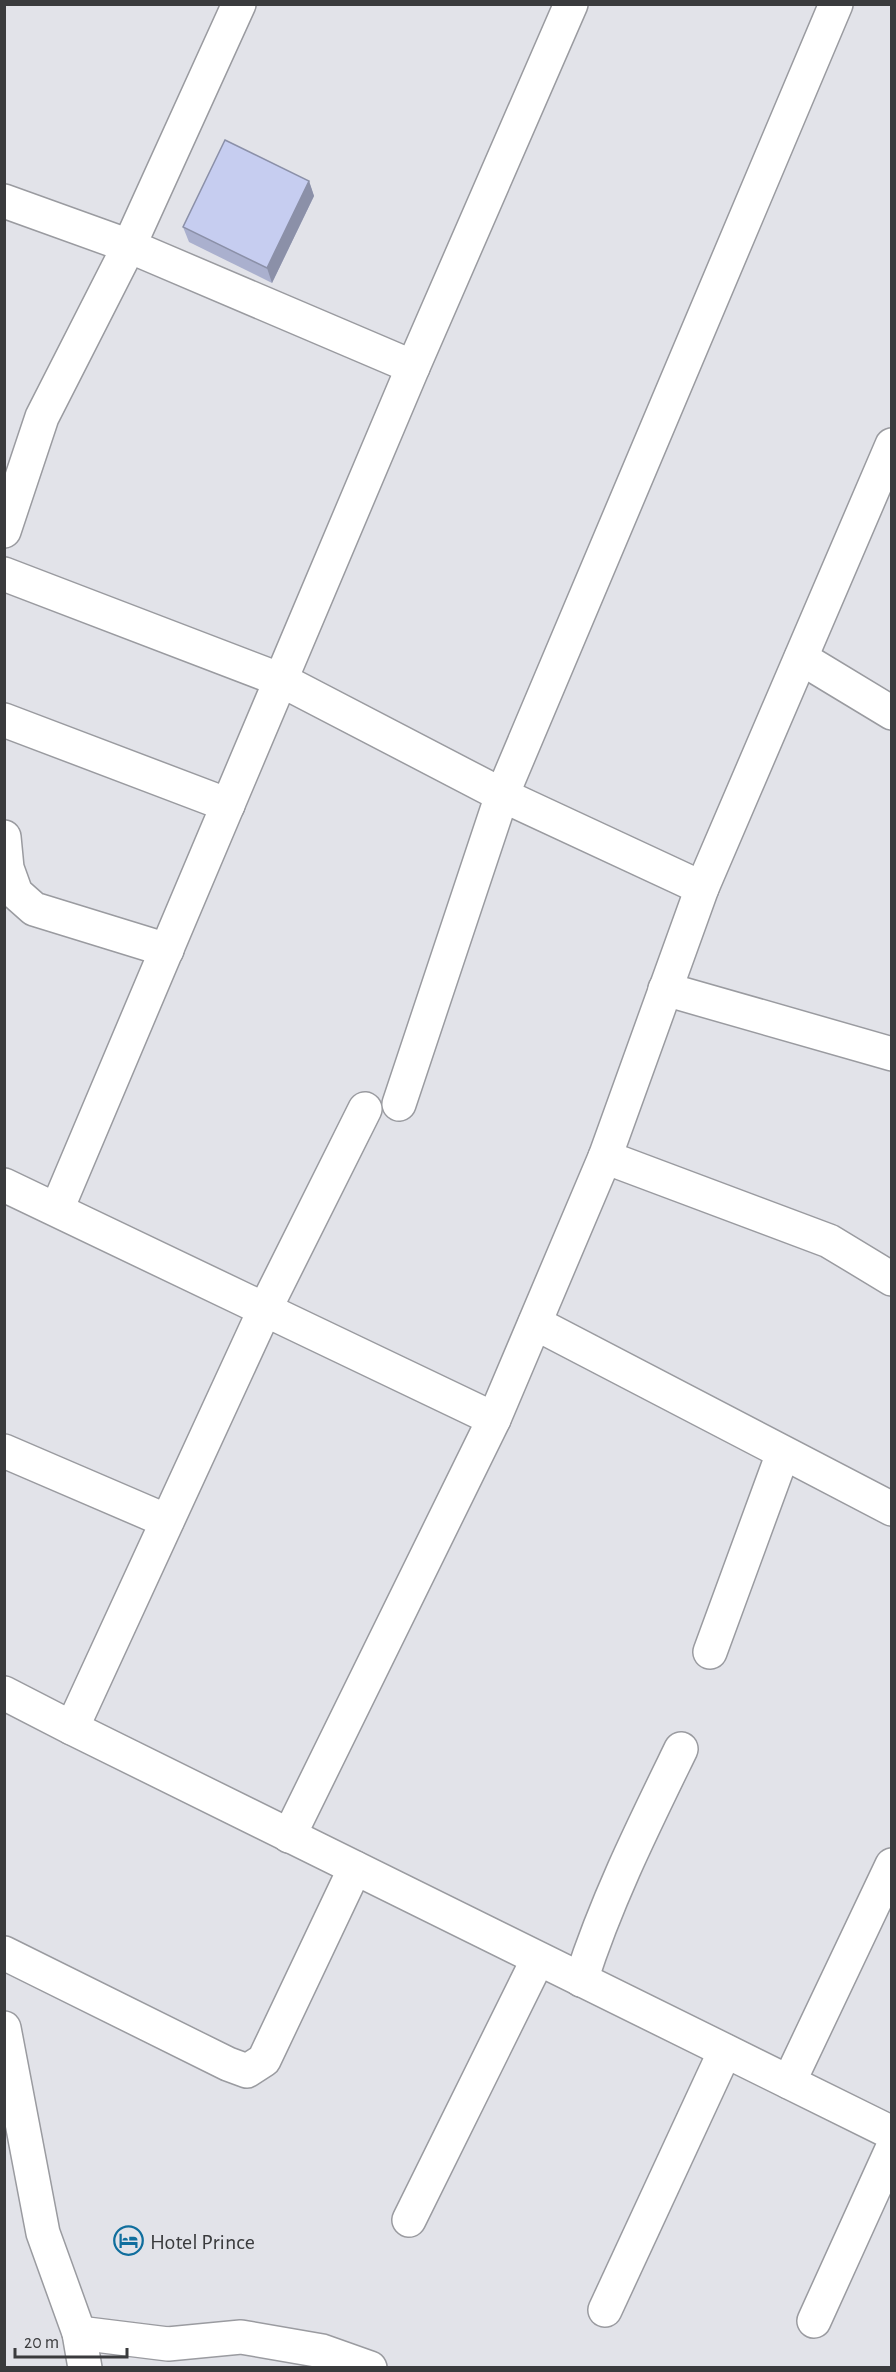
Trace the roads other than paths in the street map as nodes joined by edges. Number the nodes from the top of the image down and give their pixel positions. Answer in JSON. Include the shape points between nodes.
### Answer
{"nodes":[{"id":1,"x":239,"y":4,"type":"edge"},
{"id":2,"x":571,"y":4,"type":"edge"},
{"id":3,"x":836,"y":4,"type":"edge"},
{"id":4,"x":4,"y":201,"type":"edge"},
{"id":5,"x":129,"y":246,"type":"junction"},
{"id":6,"x":413,"y":367,"type":"junction"},
{"id":7,"x":891,"y":446,"type":"edge"},
{"id":8,"x":4,"y":531,"type":"edge"},
{"id":9,"x":4,"y":574,"type":"edge"},
{"id":10,"x":801,"y":658,"type":"junction"},
{"id":11,"x":281,"y":680,"type":"junction"},
{"id":12,"x":891,"y":713,"type":"edge"},
{"id":13,"x":4,"y":720,"type":"edge"},
{"id":14,"x":502,"y":795,"type":"junction"},
{"id":15,"x":228,"y":805,"type":"junction"},
{"id":16,"x":4,"y":837,"type":"edge"},
{"id":17,"x":702,"y":888,"type":"junction"},
{"id":18,"x":167,"y":950,"type":"junction"},
{"id":19,"x":665,"y":989,"type":"junction"},
{"id":20,"x":891,"y":1054,"type":"edge"},
{"id":21,"x":399,"y":1104,"type":"dead end"},
{"id":22,"x":365,"y":1110,"type":"dead end"},
{"id":23,"x":604,"y":1157,"type":"junction"},
{"id":24,"x":4,"y":1185,"type":"edge"},
{"id":25,"x":57,"y":1209,"type":"junction"},
{"id":26,"x":891,"y":1279,"type":"edge"},
{"id":27,"x":265,"y":1308,"type":"junction"},
{"id":28,"x":535,"y":1323,"type":"junction"},
{"id":29,"x":494,"y":1419,"type":"junction"},
{"id":30,"x":4,"y":1451,"type":"edge"},
{"id":31,"x":783,"y":1453,"type":"junction"},
{"id":32,"x":891,"y":1509,"type":"edge"},
{"id":33,"x":167,"y":1521,"type":"junction"},
{"id":34,"x":710,"y":1652,"type":"dead end"},
{"id":35,"x":4,"y":1693,"type":"edge"},
{"id":36,"x":72,"y":1728,"type":"junction"},
{"id":37,"x":681,"y":1749,"type":"dead end"},
{"id":38,"x":289,"y":1836,"type":"junction"},
{"id":39,"x":891,"y":1865,"type":"edge"},
{"id":40,"x":355,"y":1868,"type":"junction"},
{"id":41,"x":4,"y":1953,"type":"edge"},
{"id":42,"x":538,"y":1959,"type":"junction"},
{"id":43,"x":581,"y":1980,"type":"junction"},
{"id":44,"x":4,"y":2028,"type":"edge"},
{"id":45,"x":725,"y":2051,"type":"junction"},
{"id":46,"x":789,"y":2082,"type":"junction"},
{"id":47,"x":891,"y":2133,"type":"edge"},
{"id":48,"x":891,"y":2149,"type":"edge"},
{"id":49,"x":409,"y":2220,"type":"dead end"},
{"id":50,"x":605,"y":2310,"type":"dead end"},
{"id":51,"x":814,"y":2320,"type":"dead end"},
{"id":52,"x":79,"y":2333,"type":"junction"},
{"id":53,"x":85,"y":2367,"type":"edge"},
{"id":54,"x":370,"y":2367,"type":"edge"}],
"edges":[{"from":1,"to":5,"type":"street"},
{"from":2,"to":6,"type":"street"},
{"from":3,"to":14,"type":"street"},
{"from":4,"to":5,"type":"street"},
{"from":5,"to":6,"type":"street"},
{"from":5,"to":8,"type":"street","via":[[42,417]]},
{"from":6,"to":11,"type":"street"},
{"from":7,"to":10,"type":"street"},
{"from":9,"to":11,"type":"street"},
{"from":10,"to":12,"type":"street"},
{"from":10,"to":17,"type":"street"},
{"from":11,"to":14,"type":"street"},
{"from":11,"to":15,"type":"street"},
{"from":13,"to":15,"type":"street"},
{"from":14,"to":17,"type":"street"},
{"from":14,"to":21,"type":"street"},
{"from":15,"to":18,"type":"street"},
{"from":16,"to":18,"type":"street","via":[[6,868],[16,893],[34,909]]},
{"from":17,"to":19,"type":"street"},
{"from":18,"to":25,"type":"street"},
{"from":19,"to":20,"type":"street"},
{"from":19,"to":23,"type":"street"},
{"from":22,"to":27,"type":"street"},
{"from":23,"to":26,"type":"street","via":[[829,1241]]},
{"from":23,"to":28,"type":"street"},
{"from":24,"to":25,"type":"street"},
{"from":25,"to":27,"type":"street"},
{"from":27,"to":29,"type":"street"},
{"from":27,"to":33,"type":"street"},
{"from":28,"to":29,"type":"street"},
{"from":28,"to":31,"type":"street"},
{"from":29,"to":38,"type":"street"},
{"from":30,"to":33,"type":"street"},
{"from":31,"to":32,"type":"street"},
{"from":31,"to":34,"type":"street"},
{"from":33,"to":36,"type":"street"},
{"from":35,"to":36,"type":"street"},
{"from":36,"to":38,"type":"street"},
{"from":37,"to":43,"type":"street","via":[[624,1864]]},
{"from":38,"to":40,"type":"street"},
{"from":39,"to":46,"type":"street"},
{"from":40,"to":41,"type":"street","via":[[264,2060],[247,2071]]},
{"from":40,"to":42,"type":"street"},
{"from":42,"to":43,"type":"street"},
{"from":42,"to":49,"type":"street"},
{"from":43,"to":45,"type":"street"},
{"from":44,"to":52,"type":"street","via":[[43,2233]]},
{"from":45,"to":46,"type":"street"},
{"from":45,"to":50,"type":"street"},
{"from":46,"to":47,"type":"street"},
{"from":48,"to":51,"type":"street"},
{"from":52,"to":53,"type":"street"},
{"from":52,"to":54,"type":"street","via":[[168,2344],[241,2337],[322,2351]]}]}
